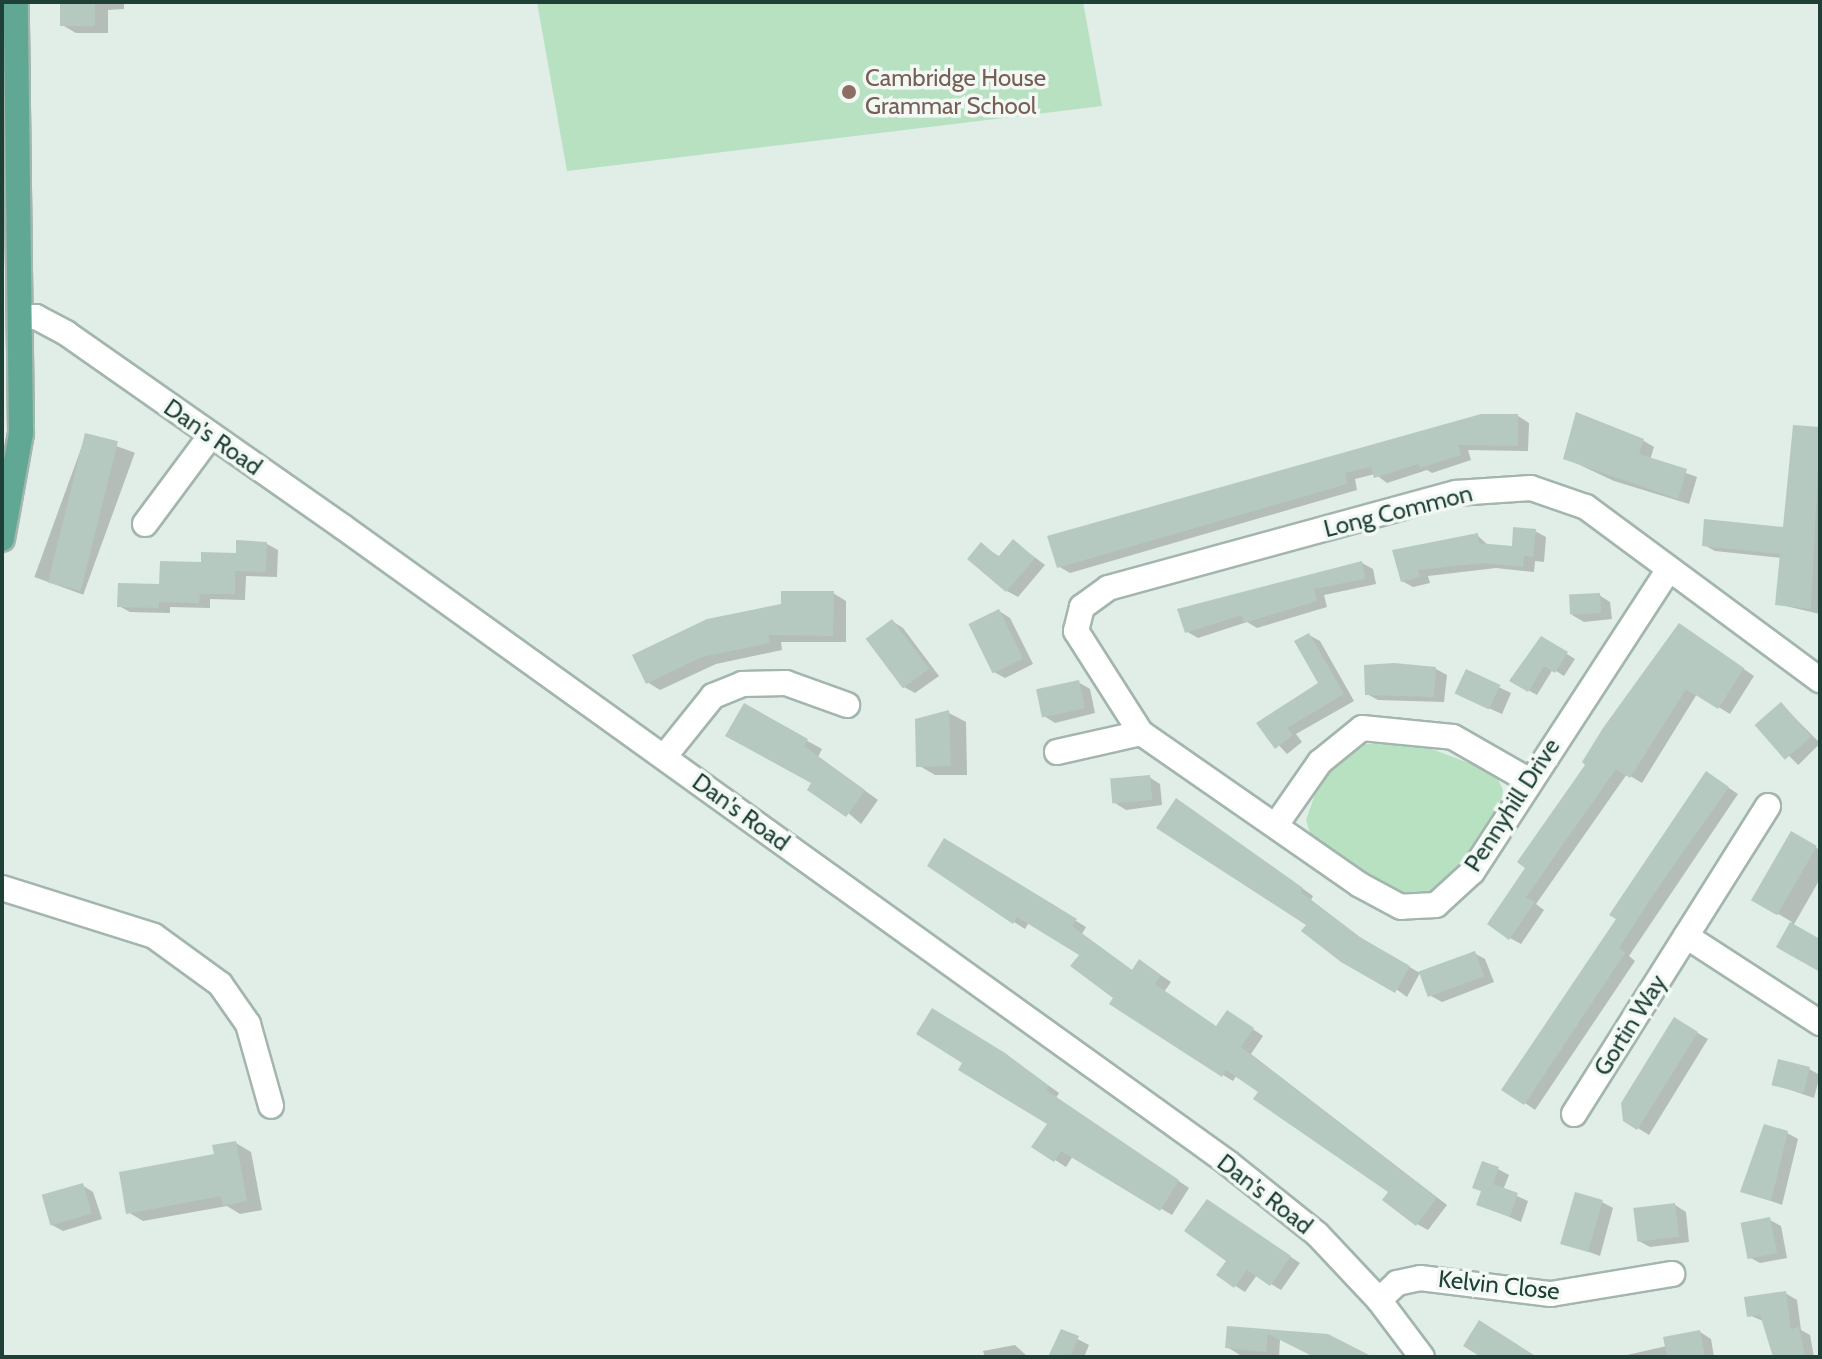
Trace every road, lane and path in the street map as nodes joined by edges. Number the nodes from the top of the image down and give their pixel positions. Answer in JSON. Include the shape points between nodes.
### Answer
{"nodes":[{"id":1,"x":16,"y":2,"type":"edge"},
{"id":2,"x":16,"y":302,"type":"edge"},
{"id":3,"x":211,"y":435,"type":"junction"},
{"id":4,"x":145,"y":524,"type":"dead end"},
{"id":5,"x":2,"y":539,"type":"edge"},
{"id":6,"x":1669,"y":569,"type":"junction"},
{"id":7,"x":1077,"y":616,"type":"joint"},
{"id":8,"x":1820,"y":680,"type":"edge"},
{"id":9,"x":847,"y":705,"type":"dead end"},
{"id":10,"x":1141,"y":733,"type":"junction"},
{"id":11,"x":1057,"y":752,"type":"dead end"},
{"id":12,"x":664,"y":757,"type":"junction"},
{"id":13,"x":1528,"y":780,"type":"junction"},
{"id":14,"x":1768,"y":806,"type":"dead end"},
{"id":15,"x":1276,"y":825,"type":"junction"},
{"id":16,"x":2,"y":888,"type":"edge"},
{"id":17,"x":1686,"y":936,"type":"junction"},
{"id":18,"x":1820,"y":1023,"type":"edge"},
{"id":19,"x":271,"y":1106,"type":"dead end"},
{"id":20,"x":1574,"y":1114,"type":"dead end"},
{"id":21,"x":1672,"y":1274,"type":"dead end"},
{"id":22,"x":1379,"y":1300,"type":"junction"},
{"id":23,"x":1422,"y":1357,"type":"edge"}],
"edges":[{"from":1,"to":2,"type":"main road"},
{"from":2,"to":3,"type":"street","name":"Dan's Road"},
{"from":2,"to":5,"type":"main road","via":[[21,433]]},
{"from":3,"to":4,"type":"street"},
{"from":3,"to":12,"type":"street","name":"Dan's Road"},
{"from":6,"to":7,"type":"street","name":"Long Common","via":[[1607,521],[1562,496],[1531,488],[1477,489],[1108,588]]},
{"from":6,"to":8,"type":"street","name":"Long Common"},
{"from":6,"to":13,"type":"street","name":"Pennyhill Drive"},
{"from":7,"to":10,"type":"street","name":"Pennyhill Drive","via":[[1079,639]]},
{"from":9,"to":12,"type":"street","via":[[786,683],[728,688],[699,708]]},
{"from":10,"to":11,"type":"street"},
{"from":10,"to":15,"type":"street","name":"Pennyhill Drive"},
{"from":12,"to":22,"type":"street","name":"Dan's Road","via":[[1228,1163],[1317,1234]]},
{"from":13,"to":15,"type":"street","via":[[1453,737],[1362,728],[1320,762]]},
{"from":13,"to":15,"type":"street","name":"Pennyhill Drive","via":[[1472,872],[1436,905],[1401,907],[1360,885]]},
{"from":14,"to":17,"type":"street","name":"Gortin Way"},
{"from":16,"to":19,"type":"street","via":[[154,936],[220,984],[248,1024]]},
{"from":17,"to":18,"type":"street"},
{"from":17,"to":20,"type":"street","name":"Gortin Way"},
{"from":21,"to":22,"type":"street","name":"Kelvin Close","via":[[1551,1294],[1434,1276],[1397,1283]]},
{"from":22,"to":23,"type":"street","name":"Dan's Road"}]}
